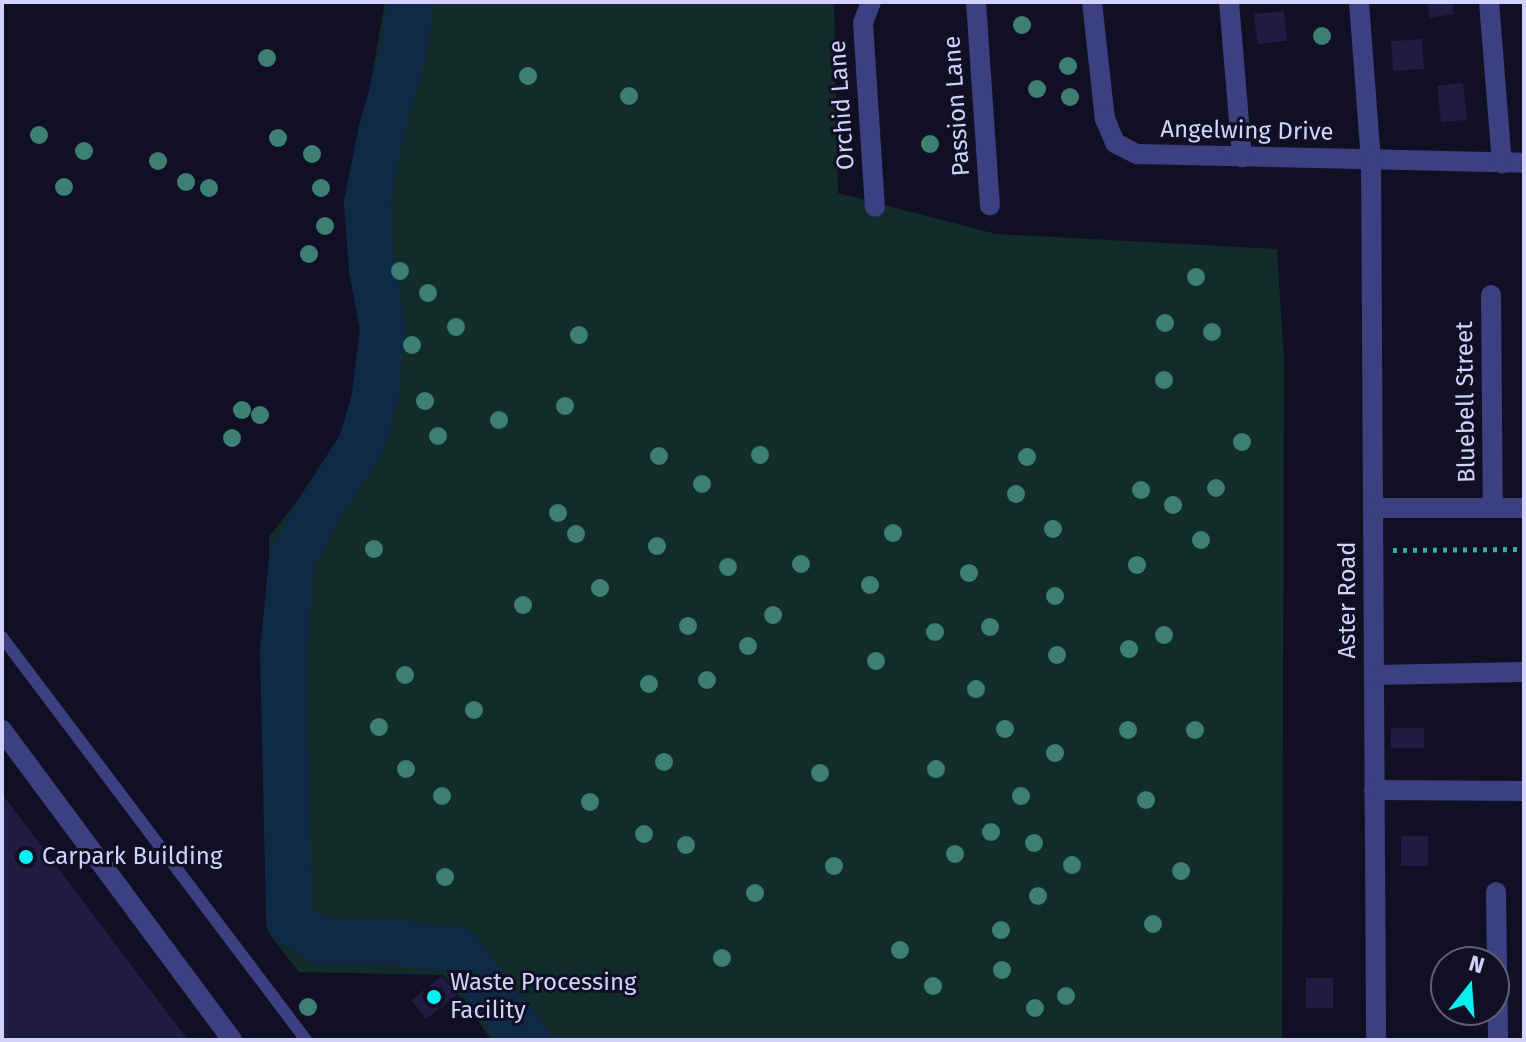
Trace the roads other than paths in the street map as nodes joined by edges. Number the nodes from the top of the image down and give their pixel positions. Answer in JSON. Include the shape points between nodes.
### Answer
{"nodes":[{"id":1,"x":871,"y":2,"type":"edge"},
{"id":2,"x":976,"y":2,"type":"edge"},
{"id":3,"x":1092,"y":2,"type":"edge"},
{"id":4,"x":1229,"y":2,"type":"edge"},
{"id":5,"x":1359,"y":2,"type":"edge"},
{"id":6,"x":1489,"y":2,"type":"edge"},
{"id":7,"x":1242,"y":157,"type":"junction"},
{"id":8,"x":1371,"y":160,"type":"junction"},
{"id":9,"x":1502,"y":163,"type":"junction"},
{"id":10,"x":1524,"y":163,"type":"edge"},
{"id":11,"x":990,"y":206,"type":"dead end"},
{"id":12,"x":875,"y":207,"type":"dead end"},
{"id":13,"x":1491,"y":295,"type":"dead end"},
{"id":14,"x":1373,"y":508,"type":"junction"},
{"id":15,"x":1493,"y":508,"type":"junction"},
{"id":16,"x":1524,"y":508,"type":"edge"},
{"id":17,"x":2,"y":637,"type":"edge"},
{"id":18,"x":1524,"y":672,"type":"edge"},
{"id":19,"x":1374,"y":675,"type":"junction"},
{"id":20,"x":2,"y":730,"type":"edge"},
{"id":21,"x":1374,"y":790,"type":"junction"},
{"id":22,"x":1524,"y":791,"type":"edge"},
{"id":23,"x":1496,"y":892,"type":"dead end"},
{"id":24,"x":232,"y":1040,"type":"edge"},
{"id":25,"x":306,"y":1040,"type":"edge"},
{"id":26,"x":1376,"y":1040,"type":"edge"},
{"id":27,"x":1498,"y":1040,"type":"edge"}],
"edges":[{"from":1,"to":12,"type":"street","name":"Orchid Lane","via":[[863,23]]},
{"from":2,"to":11,"type":"street","name":"Passion Lane"},
{"from":3,"to":7,"type":"street","name":"Angelwing Drive","via":[[1105,119],[1115,143],[1137,154]]},
{"from":4,"to":7,"type":"street"},
{"from":5,"to":8,"type":"street","name":"Aster Road"},
{"from":6,"to":9,"type":"street"},
{"from":7,"to":8,"type":"street","name":"Angelwing Drive"},
{"from":8,"to":9,"type":"street","name":"Angelwing Drive"},
{"from":8,"to":14,"type":"street","name":"Aster Road"},
{"from":9,"to":10,"type":"street","name":"Angelwing Drive"},
{"from":13,"to":15,"type":"street","name":"Bluebell Street"},
{"from":14,"to":15,"type":"street"},
{"from":14,"to":19,"type":"street","name":"Aster Road"},
{"from":15,"to":16,"type":"street"},
{"from":17,"to":25,"type":"lane"},
{"from":18,"to":19,"type":"street"},
{"from":19,"to":21,"type":"street","name":"Aster Road"},
{"from":20,"to":24,"type":"street"},
{"from":21,"to":22,"type":"street"},
{"from":21,"to":26,"type":"street","name":"Aster Road"},
{"from":23,"to":27,"type":"street"}]}
